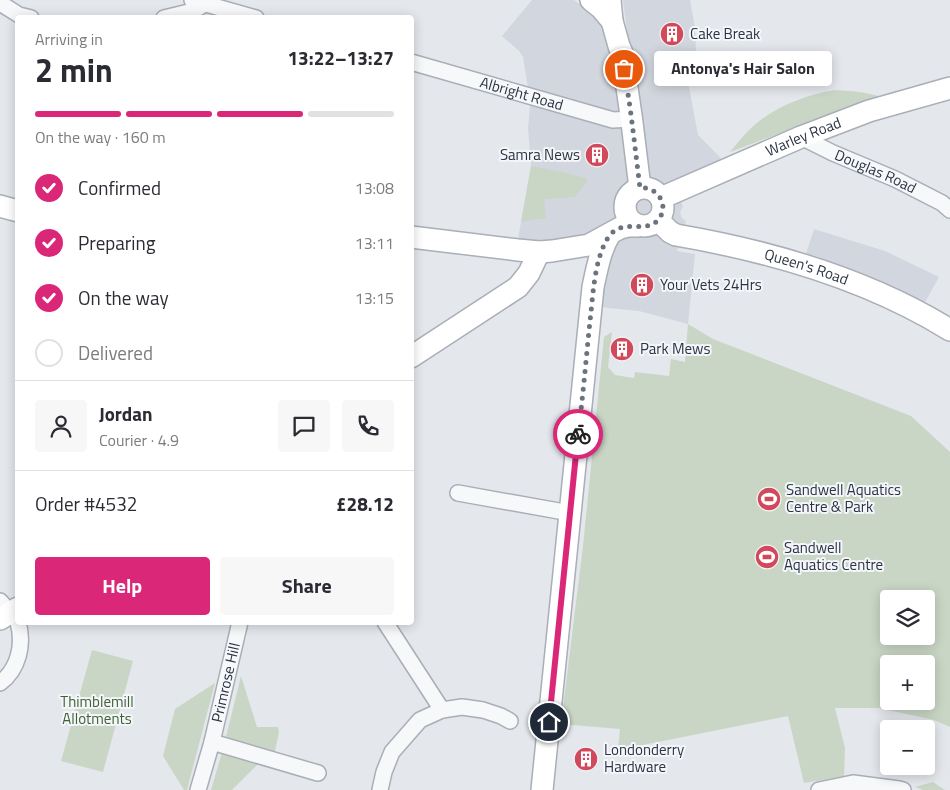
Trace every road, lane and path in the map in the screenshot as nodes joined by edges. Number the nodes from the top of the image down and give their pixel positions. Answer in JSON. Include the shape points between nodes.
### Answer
{"nodes":[{"id":1,"x":591,"y":0,"type":"edge"},
{"id":2,"x":199,"y":2,"type":"edge"},
{"id":3,"x":0,"y":3,"type":"edge"},
{"id":4,"x":611,"y":10,"type":"edge"},
{"id":5,"x":19,"y":15,"type":"edge"},
{"id":6,"x":176,"y":15,"type":"edge"},
{"id":7,"x":245,"y":15,"type":"edge"},
{"id":8,"x":414,"y":63,"type":"edge"},
{"id":9,"x":950,"y":88,"type":"edge"},
{"id":10,"x":632,"y":119,"type":"junction"},
{"id":11,"x":801,"y":137,"type":"junction"},
{"id":12,"x":640,"y":188,"type":"junction"},
{"id":13,"x":661,"y":198,"type":"junction"},
{"id":14,"x":0,"y":206,"type":"edge"},
{"id":15,"x":624,"y":208,"type":"junction"},
{"id":16,"x":15,"y":210,"type":"edge"},
{"id":17,"x":950,"y":210,"type":"edge"},
{"id":18,"x":648,"y":223,"type":"junction"},
{"id":19,"x":610,"y":234,"type":"junction"},
{"id":20,"x":414,"y":237,"type":"edge"},
{"id":21,"x":574,"y":247,"type":"junction"},
{"id":22,"x":518,"y":250,"type":"junction"},
{"id":23,"x":539,"y":252,"type":"junction"},
{"id":24,"x":518,"y":287,"type":"junction"},
{"id":25,"x":593,"y":287,"type":"junction"},
{"id":26,"x":950,"y":330,"type":"edge"},
{"id":27,"x":414,"y":355,"type":"edge"},
{"id":28,"x":458,"y":493,"type":"dead end"},
{"id":29,"x":570,"y":513,"type":"junction"},
{"id":30,"x":16,"y":625,"type":"edge"},
{"id":31,"x":239,"y":625,"type":"edge"},
{"id":32,"x":386,"y":625,"type":"edge"},
{"id":33,"x":0,"y":683,"type":"edge"},
{"id":34,"x":442,"y":710,"type":"junction"},
{"id":35,"x":510,"y":722,"type":"dead end"},
{"id":36,"x":212,"y":742,"type":"junction"},
{"id":37,"x":318,"y":774,"type":"dead end"},
{"id":38,"x":198,"y":790,"type":"edge"},
{"id":39,"x":380,"y":790,"type":"edge"},
{"id":40,"x":542,"y":790,"type":"edge"},
{"id":41,"x":819,"y":790,"type":"edge"},
{"id":42,"x":903,"y":790,"type":"edge"}],
"edges":[{"from":1,"to":4,"type":"street","via":[[601,8]]},
{"from":2,"to":6,"type":"street","via":[[193,11]]},
{"from":2,"to":7,"type":"street"},
{"from":3,"to":5,"type":"street"},
{"from":4,"to":10,"type":"street","via":[[622,53]]},
{"from":8,"to":10,"type":"street","name":"Albright Road","via":[[613,120]]},
{"from":9,"to":11,"type":"street","name":"Warley Road","via":[[869,111]]},
{"from":10,"to":12,"type":"street"},
{"from":11,"to":13,"type":"street","name":"Warley Road"},
{"from":11,"to":17,"type":"street","name":"Douglas Road","via":[[895,179]]},
{"from":12,"to":13,"type":"street","via":[[653,190]]},
{"from":12,"to":15,"type":"street","via":[[630,193]]},
{"from":13,"to":18,"type":"street","via":[[662,214]]},
{"from":14,"to":16,"type":"street"},
{"from":15,"to":18,"type":"street","via":[[631,222]]},
{"from":15,"to":21,"type":"street","via":[[598,232]]},
{"from":18,"to":19,"type":"street","via":[[620,228]]},
{"from":18,"to":26,"type":"street","name":"Queen's Road","via":[[676,235],[803,264],[905,305]]},
{"from":19,"to":21,"type":"street","via":[[589,245]]},
{"from":19,"to":25,"type":"street","via":[[604,243]]},
{"from":20,"to":22,"type":"street"},
{"from":21,"to":23,"type":"street"},
{"from":21,"to":25,"type":"street","via":[[584,261]]},
{"from":22,"to":23,"type":"street"},
{"from":22,"to":24,"type":"street"},
{"from":23,"to":24,"type":"street"},
{"from":24,"to":27,"type":"street"},
{"from":25,"to":29,"type":"street"},
{"from":28,"to":29,"type":"street"},
{"from":29,"to":40,"type":"street"},
{"from":30,"to":33,"type":"street","via":[[21,633],[21,649],[13,669]]},
{"from":31,"to":36,"type":"street","name":"Primrose Hill"},
{"from":32,"to":34,"type":"street"},
{"from":34,"to":35,"type":"street","via":[[462,707],[483,710]]},
{"from":34,"to":39,"type":"street","via":[[420,720],[392,752]]},
{"from":36,"to":37,"type":"street","name":"Primrose Hill"},
{"from":36,"to":38,"type":"street","name":"Primrose Hill"},
{"from":41,"to":42,"type":"street","via":[[853,783]]}]}
